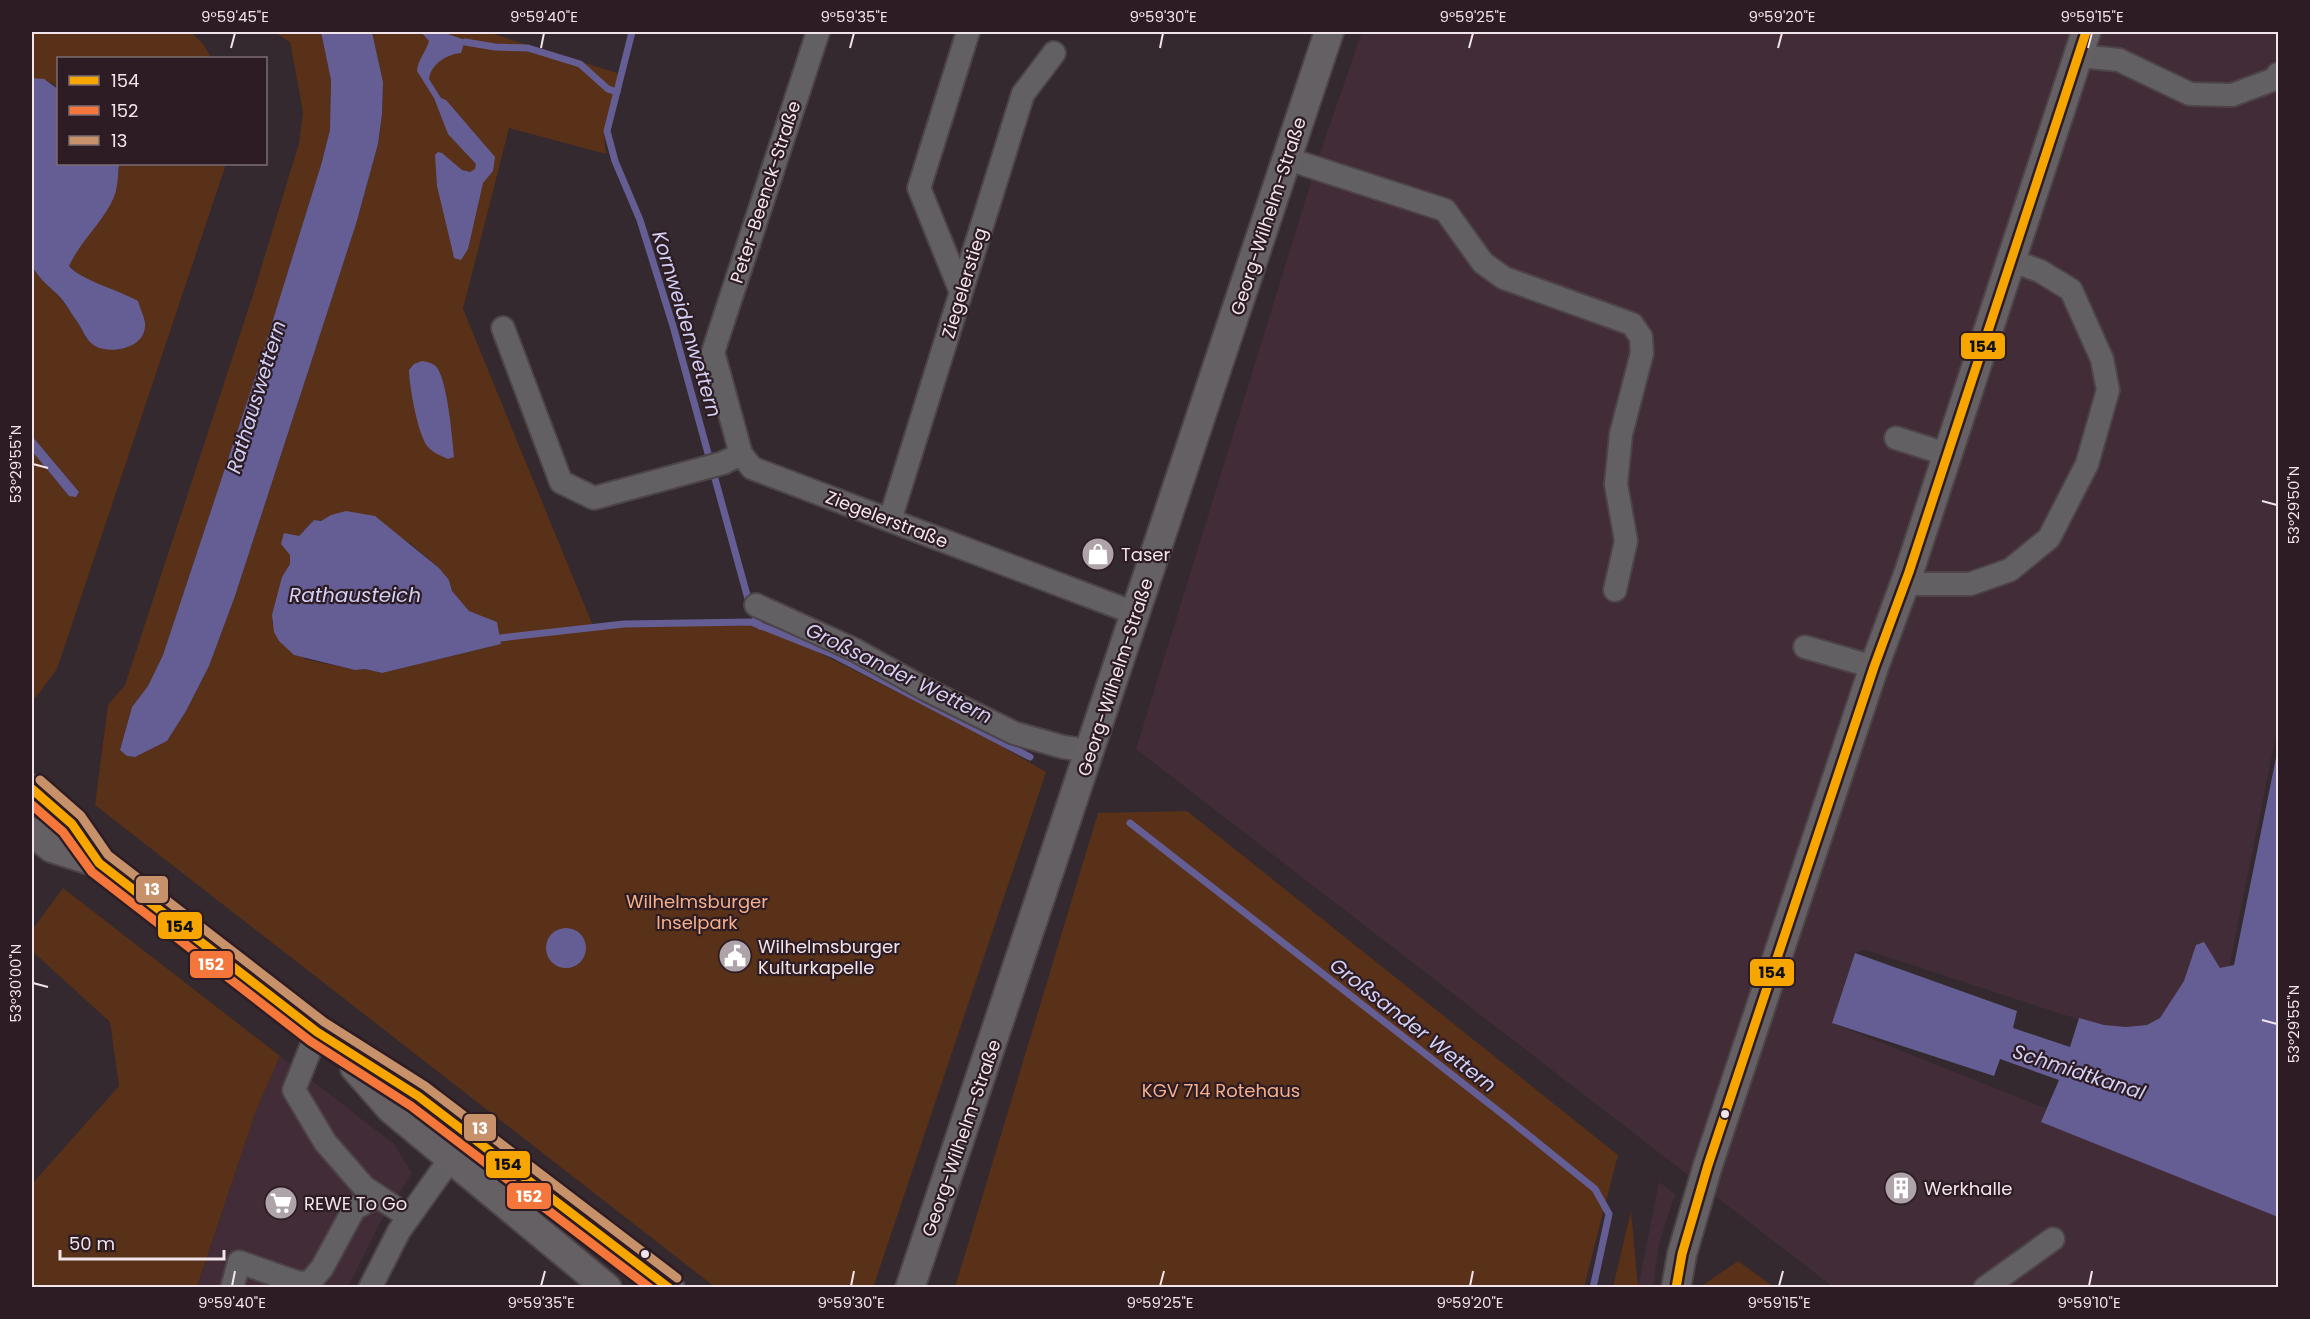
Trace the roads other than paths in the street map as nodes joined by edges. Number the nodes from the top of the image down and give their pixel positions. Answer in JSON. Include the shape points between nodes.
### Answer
{"nodes":[{"id":1,"x":818,"y":32,"type":"edge"},
{"id":2,"x":968,"y":32,"type":"edge"},
{"id":3,"x":1329,"y":32,"type":"edge"},
{"id":4,"x":2082,"y":44,"type":"edge"},
{"id":5,"x":1054,"y":53,"type":"dead end"},
{"id":6,"x":2278,"y":74,"type":"edge"},
{"id":7,"x":1288,"y":159,"type":"junction"},
{"id":8,"x":2010,"y":260,"type":"junction"},
{"id":9,"x":961,"y":292,"type":"junction"},
{"id":10,"x":503,"y":328,"type":"dead end"},
{"id":11,"x":1896,"y":438,"type":"dead end"},
{"id":12,"x":1946,"y":454,"type":"junction"},
{"id":13,"x":722,"y":462,"type":"junction"},
{"id":14,"x":890,"y":520,"type":"junction"},
{"id":15,"x":1904,"y":584,"type":"junction"},
{"id":16,"x":1615,"y":590,"type":"dead end"},
{"id":17,"x":756,"y":605,"type":"dead end"},
{"id":18,"x":1137,"y":614,"type":"junction"},
{"id":19,"x":1805,"y":647,"type":"dead end"},
{"id":20,"x":1874,"y":667,"type":"junction"},
{"id":21,"x":1091,"y":751,"type":"junction"},
{"id":22,"x":32,"y":789,"type":"edge"},
{"id":23,"x":32,"y":832,"type":"edge"},
{"id":24,"x":99,"y":863,"type":"junction"},
{"id":25,"x":326,"y":1039,"type":"junction"},
{"id":26,"x":468,"y":1134,"type":"junction"},
{"id":27,"x":450,"y":1159,"type":"junction"},
{"id":28,"x":377,"y":1196,"type":"junction"},
{"id":29,"x":409,"y":1217,"type":"junction"},
{"id":30,"x":2053,"y":1239,"type":"dead end"},
{"id":31,"x":299,"y":1285,"type":"edge"},
{"id":32,"x":232,"y":1287,"type":"edge"},
{"id":33,"x":370,"y":1287,"type":"edge"},
{"id":34,"x":607,"y":1287,"type":"edge"},
{"id":35,"x":670,"y":1287,"type":"edge"},
{"id":36,"x":910,"y":1287,"type":"edge"},
{"id":37,"x":1676,"y":1287,"type":"edge"},
{"id":38,"x":1985,"y":1287,"type":"edge"}],
"edges":[{"from":1,"to":13,"type":"street","name":"Peter-Beenck-Straße","via":[[713,352]]},
{"from":2,"to":9,"type":"street","via":[[919,188]]},
{"from":3,"to":7,"type":"main road","name":"Georg-Wilhelm-Straße"},
{"from":4,"to":6,"type":"street","via":[[2190,94],[2232,95],[2275,79]]},
{"from":4,"to":8,"type":"main road"},
{"from":5,"to":9,"type":"street","name":"Ziegelerstieg","via":[[1023,94]]},
{"from":7,"to":16,"type":"street","via":[[1445,210],[1483,262],[1504,278],[1637,328],[1642,353],[1622,434],[1616,484],[1626,541]]},
{"from":7,"to":18,"type":"main road","name":"Georg-Wilhelm-Straße"},
{"from":8,"to":12,"type":"main road"},
{"from":8,"to":15,"type":"street","via":[[2040,271],[2071,290],[2102,359],[2108,390],[2087,464],[2049,538],[2010,570],[1970,584]]},
{"from":9,"to":14,"type":"street","name":"Ziegelerstieg"},
{"from":10,"to":13,"type":"street","via":[[561,482],[594,498]]},
{"from":11,"to":12,"type":"street"},
{"from":12,"to":15,"type":"main road"},
{"from":13,"to":14,"type":"street","name":"Ziegelerstraße","via":[[752,468]]},
{"from":14,"to":18,"type":"street","name":"Ziegelerstraße"},
{"from":15,"to":20,"type":"main road"},
{"from":17,"to":21,"type":"street","via":[[855,650],[1014,733]]},
{"from":18,"to":21,"type":"main road","name":"Georg-Wilhelm-Straße"},
{"from":19,"to":20,"type":"street"},
{"from":20,"to":37,"type":"main road","via":[[1702,1183]]},
{"from":21,"to":36,"type":"main road","name":"Georg-Wilhelm-Straße"},
{"from":22,"to":24,"type":"main road","via":[[72,824]]},
{"from":23,"to":24,"type":"main road","via":[[52,848]]},
{"from":24,"to":25,"type":"main road"},
{"from":25,"to":26,"type":"main road","via":[[418,1096]]},
{"from":25,"to":27,"type":"main road","via":[[391,1109]]},
{"from":25,"to":28,"type":"street","via":[[294,1090],[325,1142],[364,1187]]},
{"from":26,"to":27,"type":"street"},
{"from":26,"to":35,"type":"main road"},
{"from":27,"to":29,"type":"street"},
{"from":27,"to":34,"type":"main road"},
{"from":28,"to":29,"type":"street"},
{"from":28,"to":31,"type":"street","via":[[354,1209],[322,1268],[310,1282]]},
{"from":29,"to":33,"type":"street"},
{"from":30,"to":38,"type":"street"},
{"from":31,"to":32,"type":"street","via":[[239,1262]]}]}
